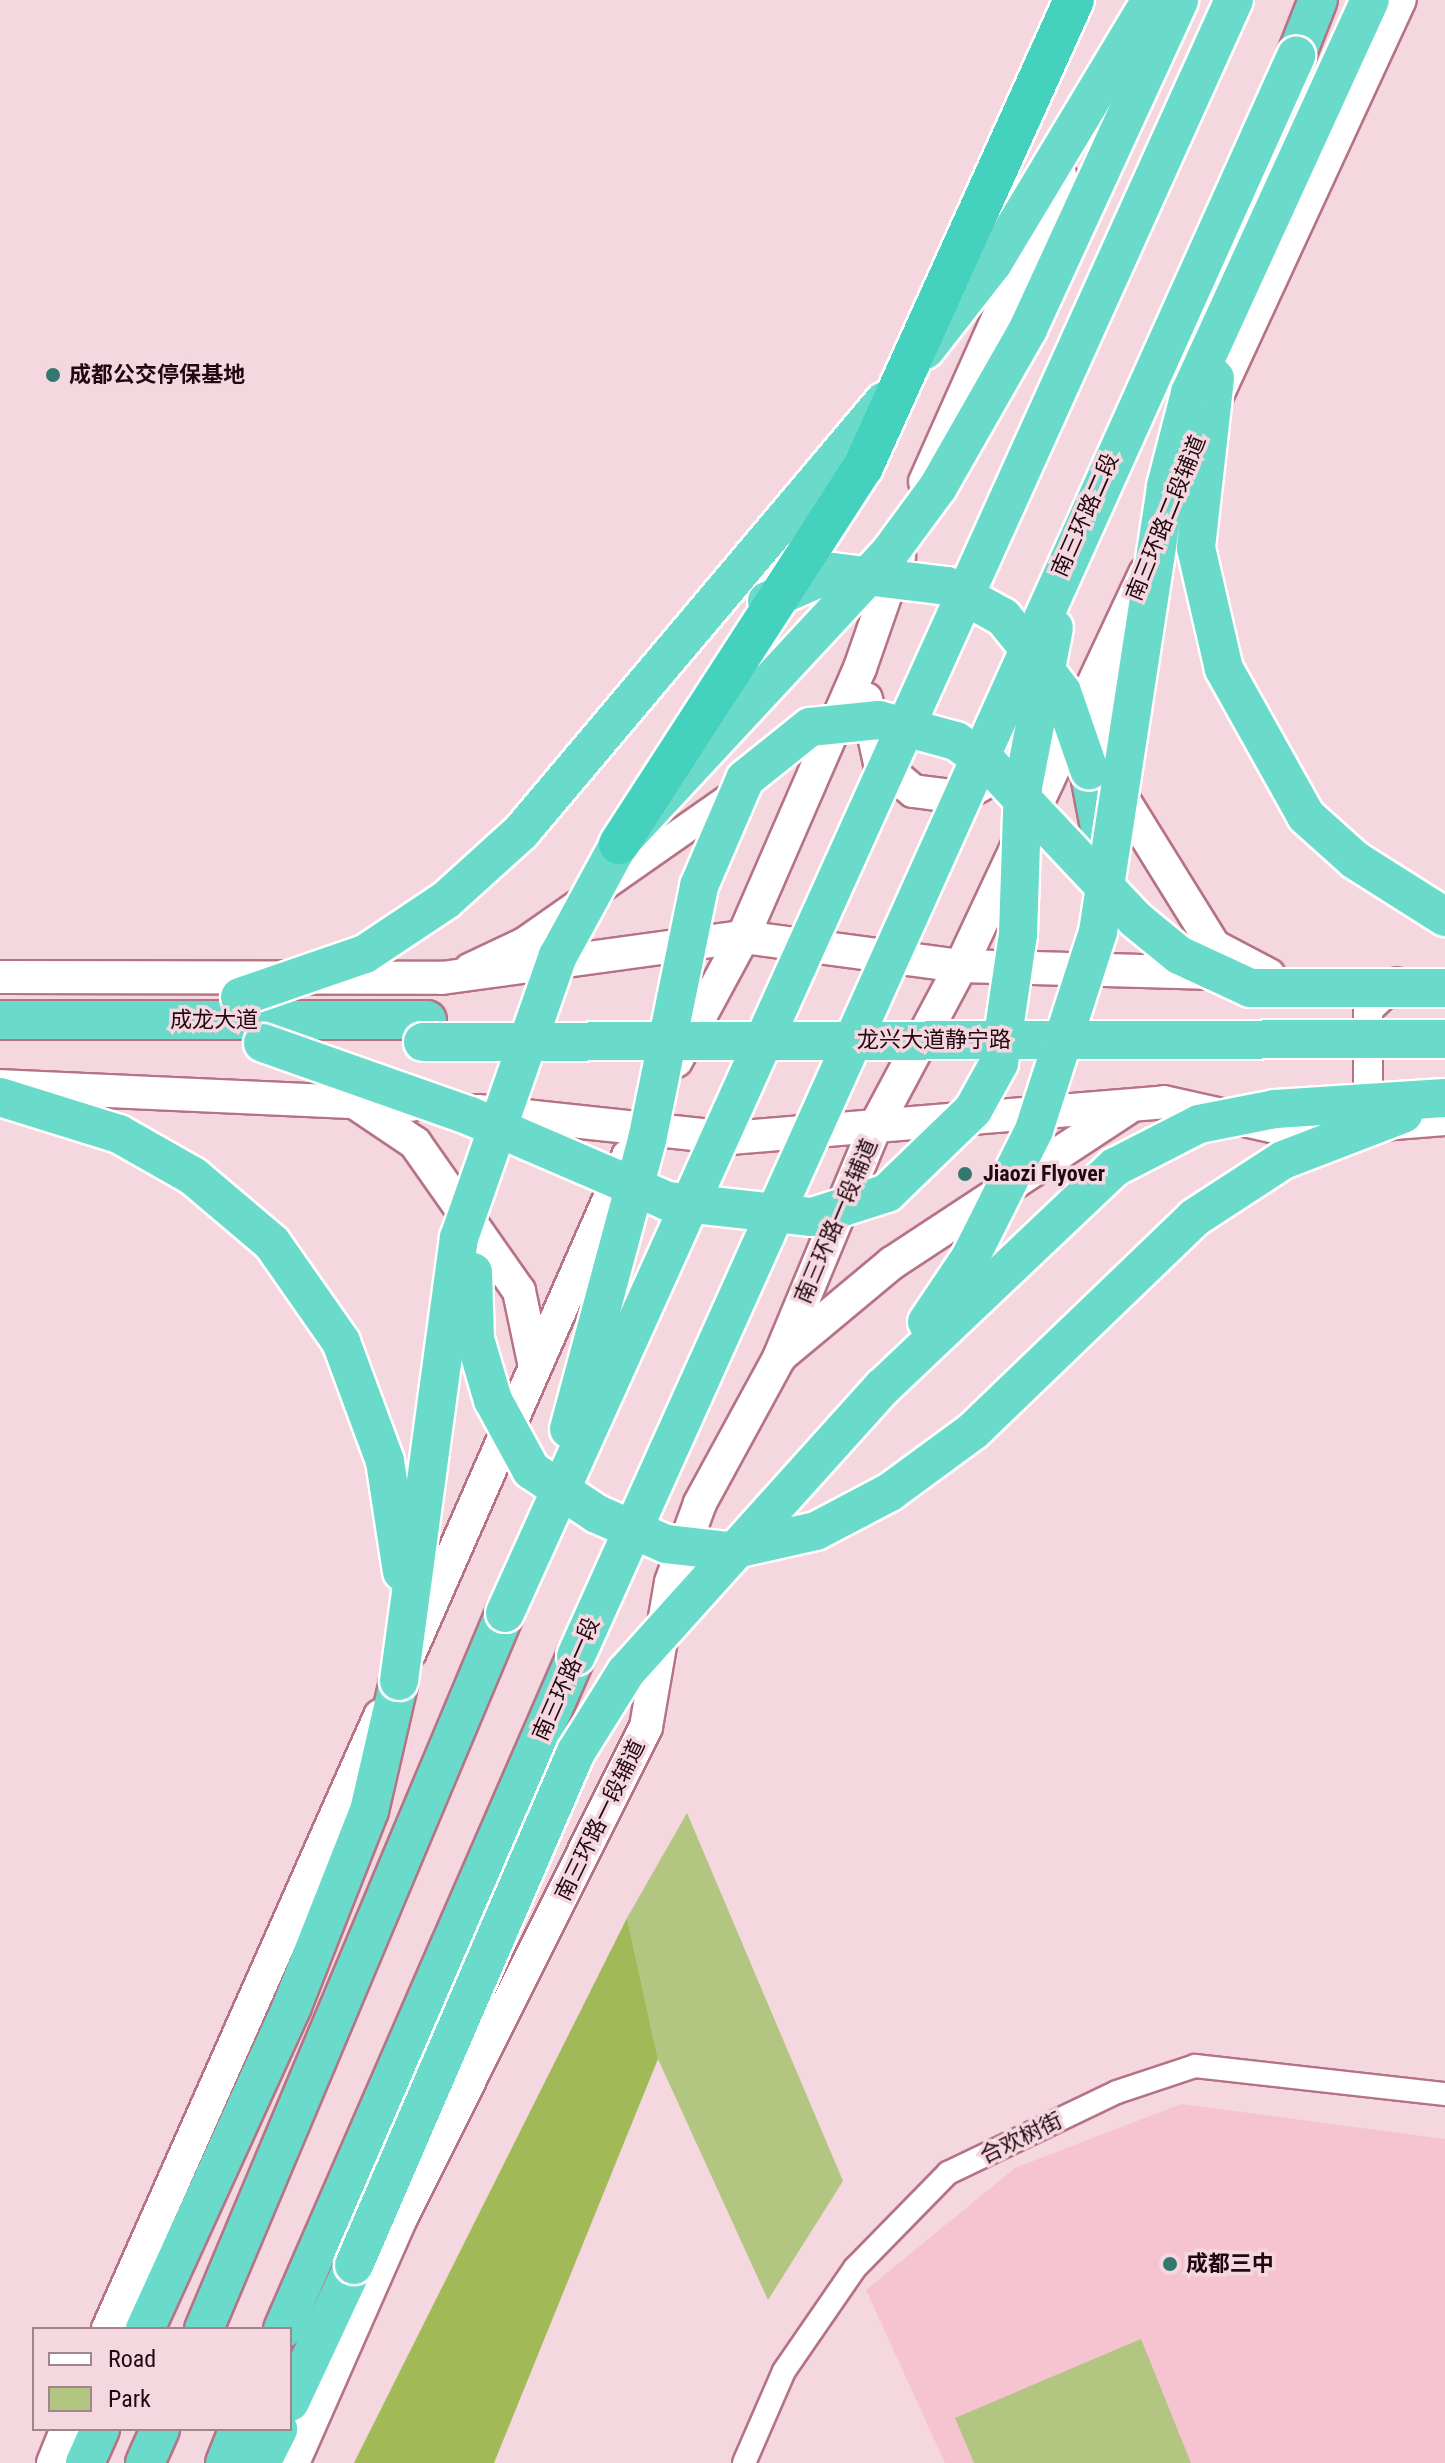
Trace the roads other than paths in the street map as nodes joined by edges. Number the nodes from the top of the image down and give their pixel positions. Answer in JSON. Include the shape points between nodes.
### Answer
{"nodes":[{"id":1,"x":1074,"y":0,"type":"edge"},
{"id":2,"x":1143,"y":0,"type":"edge"},
{"id":3,"x":1151,"y":0,"type":"edge"},
{"id":4,"x":1179,"y":0,"type":"edge"},
{"id":5,"x":1234,"y":0,"type":"edge"},
{"id":6,"x":1318,"y":0,"type":"edge"},
{"id":7,"x":1370,"y":0,"type":"edge"},
{"id":8,"x":1400,"y":0,"type":"edge"},
{"id":9,"x":1250,"y":263,"type":"junction"},
{"id":10,"x":1083,"y":518,"type":"junction"},
{"id":11,"x":1132,"y":605,"type":"junction"},
{"id":12,"x":860,"y":668,"type":"junction"},
{"id":13,"x":1079,"y":700,"type":"junction"},
{"id":14,"x":633,"y":705,"type":"junction"},
{"id":15,"x":838,"y":717,"type":"junction"},
{"id":16,"x":619,"y":844,"type":"junction"},
{"id":17,"x":1107,"y":873,"type":"junction"},
{"id":18,"x":1445,"y":917,"type":"edge"},
{"id":19,"x":743,"y":937,"type":"junction"},
{"id":20,"x":961,"y":966,"type":"junction"},
{"id":21,"x":1269,"y":975,"type":"junction"},
{"id":22,"x":0,"y":977,"type":"edge"},
{"id":23,"x":442,"y":978,"type":"junction"},
{"id":24,"x":1437,"y":978,"type":"edge"},
{"id":25,"x":0,"y":1002,"type":"edge"},
{"id":26,"x":0,"y":1020,"type":"edge"},
{"id":27,"x":1445,"y":1020,"type":"edge"},
{"id":28,"x":425,"y":1031,"type":"junction"},
{"id":29,"x":854,"y":1032,"type":"joint"},
{"id":30,"x":925,"y":1033,"type":"joint"},
{"id":31,"x":1445,"y":1039,"type":"edge"},
{"id":32,"x":263,"y":1043,"type":"junction"},
{"id":33,"x":0,"y":1044,"type":"edge"},
{"id":34,"x":0,"y":1086,"type":"edge"},
{"id":35,"x":0,"y":1097,"type":"edge"},
{"id":36,"x":1445,"y":1098,"type":"edge"},
{"id":37,"x":347,"y":1099,"type":"junction"},
{"id":38,"x":1164,"y":1102,"type":"junction"},
{"id":39,"x":1445,"y":1105,"type":"edge"},
{"id":40,"x":1445,"y":1119,"type":"edge"},
{"id":41,"x":876,"y":1125,"type":"junction"},
{"id":42,"x":641,"y":1126,"type":"junction"},
{"id":43,"x":1368,"y":1126,"type":"junction"},
{"id":44,"x":488,"y":1149,"type":"junction"},
{"id":45,"x":779,"y":1358,"type":"junction"},
{"id":46,"x":534,"y":1362,"type":"junction"},
{"id":47,"x":883,"y":1387,"type":"junction"},
{"id":48,"x":538,"y":1543,"type":"junction"},
{"id":49,"x":399,"y":1681,"type":"junction"},
{"id":50,"x":1445,"y":2094,"type":"edge"},
{"id":51,"x":109,"y":2327,"type":"edge"},
{"id":52,"x":146,"y":2327,"type":"edge"},
{"id":53,"x":205,"y":2327,"type":"edge"},
{"id":54,"x":284,"y":2327,"type":"edge"},
{"id":55,"x":292,"y":2398,"type":"edge"},
{"id":56,"x":66,"y":2431,"type":"edge"},
{"id":57,"x":99,"y":2431,"type":"edge"},
{"id":58,"x":159,"y":2431,"type":"edge"},
{"id":59,"x":238,"y":2431,"type":"edge"},
{"id":60,"x":277,"y":2431,"type":"edge"},
{"id":61,"x":53,"y":2463,"type":"edge"},
{"id":62,"x":85,"y":2463,"type":"edge"},
{"id":63,"x":145,"y":2463,"type":"edge"},
{"id":64,"x":225,"y":2463,"type":"edge"},
{"id":65,"x":261,"y":2463,"type":"edge"},
{"id":66,"x":293,"y":2463,"type":"edge"},
{"id":67,"x":744,"y":2463,"type":"edge"}],
"edges":[{"from":1,"to":16,"type":"highway","bridge":true,"via":[[863,467]]},
{"from":2,"to":12,"type":"main road","via":[[927,475]]},
{"from":3,"to":14,"type":"highway","bridge":true,"via":[[993,263],[809,497]]},
{"from":4,"to":16,"type":"highway","bridge":true,"via":[[1028,329],[938,487],[888,555]]},
{"from":5,"to":48,"type":"highway","bridge":true},
{"from":6,"to":10,"type":"highway","name":"南三环路二段","bridge":true},
{"from":7,"to":9,"type":"highway","bridge":true},
{"from":8,"to":11,"type":"main road","name":"南三环路二段辅道","via":[[1250,313]]},
{"from":9,"to":17,"type":"highway","bridge":true,"via":[[1190,393],[1166,486]]},
{"from":9,"to":18,"type":"highway","bridge":true,"via":[[1218,357],[1196,548],[1224,669],[1306,816],[1355,860]]},
{"from":10,"to":29,"type":"highway","name":"南三环路二段","bridge":true},
{"from":10,"to":32,"type":"highway","bridge":true,"via":[[1034,711],[1023,787],[1012,1007],[999,1063],[973,1110],[887,1193],[812,1217],[667,1201],[470,1116]]},
{"from":11,"to":13,"type":"main road","name":"南三环路二段辅道"},
{"from":11,"to":21,"type":"main road","via":[[1099,729],[1100,762],[1214,946]]},
{"from":12,"to":13,"type":"main road","via":[[880,763],[913,791],[959,797],[1028,759]]},
{"from":12,"to":15,"type":"main road"},
{"from":13,"to":20,"type":"main road","name":"南三环路二段辅道"},
{"from":14,"to":17,"type":"highway","bridge":true,"via":[[759,604],[833,572],[947,586],[1003,617],[1062,692],[1098,800]]},
{"from":14,"to":25,"type":"highway","bridge":true,"via":[[521,832],[446,900],[365,954],[240,997],[134,1005]]},
{"from":15,"to":19,"type":"main road"},
{"from":15,"to":23,"type":"street","via":[[524,942]]},
{"from":16,"to":44,"type":"highway","bridge":true,"via":[[558,956]]},
{"from":17,"to":47,"type":"highway","bridge":true,"via":[[1098,932],[1034,1130],[970,1258]]},
{"from":19,"to":20,"type":"main road"},
{"from":19,"to":23,"type":"main road"},
{"from":19,"to":42,"type":"main road"},
{"from":20,"to":21,"type":"main road"},
{"from":20,"to":30,"type":"main road","name":"南三环路二段辅道"},
{"from":21,"to":24,"type":"main road"},
{"from":22,"to":23,"type":"main road"},
{"from":24,"to":43,"type":"street","via":[[1384,988],[1368,1010]]},
{"from":24,"to":48,"type":"highway","bridge":true,"via":[[1250,988],[1179,955],[1135,919],[991,766],[956,741],[879,720],[810,727],[745,779],[699,886],[611,1288]]},
{"from":26,"to":28,"type":"highway","name":"成龙大道"},
{"from":27,"to":28,"type":"highway","name":"龙兴大道静宁路","bridge":true},
{"from":28,"to":31,"type":"highway","name":"龙兴大道静宁路","bridge":true},
{"from":28,"to":32,"type":"highway","name":"成龙大道","bridge":true},
{"from":29,"to":54,"type":"highway","name":"南三环路一段","bridge":true},
{"from":30,"to":41,"type":"main road","name":"南三环路一段辅道"},
{"from":32,"to":33,"type":"highway","name":"成龙大道"},
{"from":34,"to":37,"type":"main road"},
{"from":35,"to":49,"type":"highway","bridge":true,"via":[[119,1134],[193,1176],[272,1243],[341,1342],[385,1461],[402,1568]]},
{"from":36,"to":47,"type":"highway","bridge":true,"via":[[1275,1109],[1199,1124],[1115,1167]]},
{"from":37,"to":42,"type":"main road"},
{"from":37,"to":46,"type":"main road","via":[[415,1143],[519,1291]]},
{"from":38,"to":41,"type":"main road"},
{"from":38,"to":43,"type":"main road","via":[[1294,1131]]},
{"from":38,"to":45,"type":"main road","via":[[1119,1110],[892,1263]]},
{"from":39,"to":44,"type":"highway","bridge":true,"via":[[1380,1120],[1283,1160],[1194,1218],[973,1431],[890,1492],[816,1531],[727,1551],[666,1544],[597,1514],[531,1470],[493,1400],[475,1339],[472,1264]]},
{"from":40,"to":43,"type":"main road"},
{"from":41,"to":42,"type":"main road","via":[[730,1138]]},
{"from":41,"to":45,"type":"main road","name":"南三环路一段辅道"},
{"from":42,"to":46,"type":"main road"},
{"from":44,"to":49,"type":"highway","bridge":true,"via":[[459,1238]]},
{"from":45,"to":66,"type":"main road","name":"南三环路一段辅道","via":[[700,1503],[671,1582],[646,1727],[402,2216]]},
{"from":46,"to":51,"type":"main road"},
{"from":47,"to":55,"type":"highway","bridge":true,"via":[[626,1672],[576,1752]]},
{"from":48,"to":53,"type":"highway","bridge":true},
{"from":49,"to":52,"type":"highway","via":[[369,1811],[292,2006]]},
{"from":50,"to":67,"type":"street","name":"合欢树街","via":[[1195,2066],[1117,2092],[948,2173],[855,2268],[784,2371]]},
{"from":56,"to":61,"type":"main road"},
{"from":57,"to":62,"type":"highway"},
{"from":58,"to":63,"type":"highway"},
{"from":59,"to":64,"type":"highway"},
{"from":60,"to":65,"type":"highway"}]}
